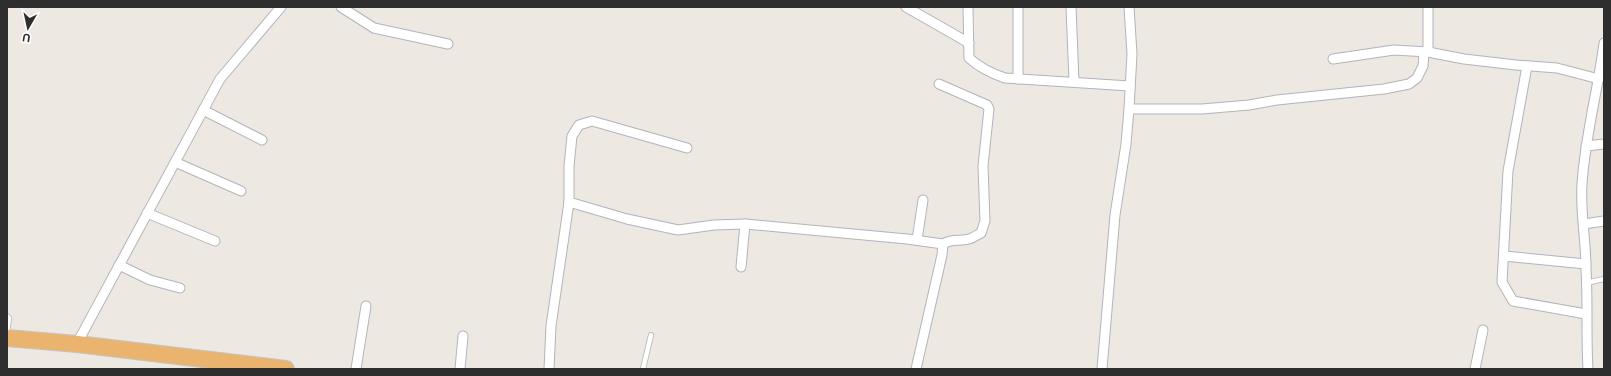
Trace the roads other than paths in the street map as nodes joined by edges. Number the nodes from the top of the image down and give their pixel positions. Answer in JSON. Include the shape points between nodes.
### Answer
{"nodes":[{"id":1,"x":281,"y":7,"type":"edge"},
{"id":2,"x":341,"y":7,"type":"edge"},
{"id":3,"x":906,"y":7,"type":"edge"},
{"id":4,"x":968,"y":7,"type":"edge"},
{"id":5,"x":1018,"y":7,"type":"edge"},
{"id":6,"x":1070,"y":7,"type":"edge"},
{"id":7,"x":1129,"y":7,"type":"edge"},
{"id":8,"x":1428,"y":7,"type":"edge"},
{"id":9,"x":969,"y":43,"type":"junction"},
{"id":10,"x":1604,"y":43,"type":"edge"},
{"id":11,"x":448,"y":44,"type":"dead end"},
{"id":12,"x":1426,"y":52,"type":"junction"},
{"id":13,"x":1333,"y":59,"type":"dead end"},
{"id":14,"x":1527,"y":66,"type":"junction"},
{"id":15,"x":1018,"y":79,"type":"junction"},
{"id":16,"x":1599,"y":79,"type":"junction"},
{"id":17,"x":1074,"y":82,"type":"junction"},
{"id":18,"x":939,"y":84,"type":"dead end"},
{"id":19,"x":1130,"y":86,"type":"junction"},
{"id":20,"x":1129,"y":109,"type":"junction"},
{"id":21,"x":203,"y":110,"type":"junction"},
{"id":22,"x":262,"y":140,"type":"dead end"},
{"id":23,"x":1604,"y":144,"type":"edge"},
{"id":24,"x":1586,"y":146,"type":"junction"},
{"id":25,"x":687,"y":148,"type":"dead end"},
{"id":26,"x":174,"y":162,"type":"junction"},
{"id":27,"x":241,"y":191,"type":"dead end"},
{"id":28,"x":923,"y":200,"type":"dead end"},
{"id":29,"x":568,"y":202,"type":"junction"},
{"id":30,"x":147,"y":213,"type":"junction"},
{"id":31,"x":1604,"y":221,"type":"edge"},
{"id":32,"x":746,"y":224,"type":"junction"},
{"id":33,"x":1584,"y":224,"type":"junction"},
{"id":34,"x":917,"y":240,"type":"junction"},
{"id":35,"x":215,"y":241,"type":"dead end"},
{"id":36,"x":943,"y":244,"type":"junction"},
{"id":37,"x":1504,"y":256,"type":"junction"},
{"id":38,"x":1586,"y":264,"type":"junction"},
{"id":39,"x":119,"y":265,"type":"junction"},
{"id":40,"x":741,"y":267,"type":"dead end"},
{"id":41,"x":1604,"y":279,"type":"edge"},
{"id":42,"x":1586,"y":283,"type":"junction"},
{"id":43,"x":180,"y":288,"type":"dead end"},
{"id":44,"x":366,"y":306,"type":"dead end"},
{"id":45,"x":1586,"y":314,"type":"junction"},
{"id":46,"x":7,"y":316,"type":"edge"},
{"id":47,"x":1483,"y":330,"type":"dead end"},
{"id":48,"x":7,"y":332,"type":"edge"},
{"id":49,"x":651,"y":335,"type":"dead end"},
{"id":50,"x":464,"y":336,"type":"dead end"},
{"id":51,"x":7,"y":338,"type":"edge"},
{"id":52,"x":7,"y":344,"type":"edge"},
{"id":53,"x":75,"y":347,"type":"junction"},
{"id":54,"x":228,"y":369,"type":"edge"},
{"id":55,"x":286,"y":369,"type":"edge"},
{"id":56,"x":356,"y":369,"type":"edge"},
{"id":57,"x":460,"y":369,"type":"edge"},
{"id":58,"x":548,"y":369,"type":"edge"},
{"id":59,"x":643,"y":369,"type":"edge"},
{"id":60,"x":916,"y":369,"type":"edge"},
{"id":61,"x":1102,"y":369,"type":"edge"},
{"id":62,"x":1475,"y":369,"type":"edge"},
{"id":63,"x":1588,"y":369,"type":"edge"}],
"edges":[{"from":1,"to":21,"type":"street","via":[[220,79]]},
{"from":2,"to":11,"type":"street","via":[[374,28]]},
{"from":3,"to":9,"type":"street"},
{"from":4,"to":9,"type":"street"},
{"from":5,"to":15,"type":"street"},
{"from":6,"to":17,"type":"street"},
{"from":7,"to":19,"type":"street","via":[[1132,54]]},
{"from":8,"to":12,"type":"street"},
{"from":9,"to":15,"type":"street","via":[[969,58],[979,67],[1005,78]]},
{"from":10,"to":16,"type":"street"},
{"from":12,"to":13,"type":"street","via":[[1394,50]]},
{"from":12,"to":14,"type":"street"},
{"from":12,"to":20,"type":"street","via":[[1417,78],[1409,84],[1384,89],[1202,109]]},
{"from":14,"to":16,"type":"street","via":[[1557,68]]},
{"from":14,"to":37,"type":"street","via":[[1508,171]]},
{"from":15,"to":17,"type":"street"},
{"from":16,"to":24,"type":"street"},
{"from":17,"to":19,"type":"street"},
{"from":18,"to":36,"type":"street","via":[[987,105],[989,109],[984,166],[985,221],[981,233],[969,239],[949,240]]},
{"from":19,"to":20,"type":"street"},
{"from":20,"to":61,"type":"street","via":[[1115,215]]},
{"from":21,"to":22,"type":"street"},
{"from":21,"to":26,"type":"street"},
{"from":23,"to":24,"type":"street"},
{"from":24,"to":33,"type":"street","via":[[1582,186]]},
{"from":25,"to":29,"type":"street","via":[[592,122],[580,125],[572,136]]},
{"from":26,"to":27,"type":"street"},
{"from":26,"to":30,"type":"street"},
{"from":28,"to":34,"type":"street"},
{"from":29,"to":32,"type":"street","via":[[678,230]]},
{"from":29,"to":58,"type":"street","via":[[551,326]]},
{"from":30,"to":35,"type":"street"},
{"from":30,"to":39,"type":"street"},
{"from":31,"to":33,"type":"street"},
{"from":32,"to":34,"type":"street"},
{"from":32,"to":40,"type":"street"},
{"from":33,"to":38,"type":"street"},
{"from":34,"to":36,"type":"street"},
{"from":36,"to":60,"type":"street"},
{"from":37,"to":38,"type":"street"},
{"from":37,"to":45,"type":"street","via":[[1502,282],[1513,301]]},
{"from":38,"to":42,"type":"street"},
{"from":39,"to":43,"type":"street","via":[[150,280]]},
{"from":39,"to":53,"type":"street"},
{"from":41,"to":42,"type":"lane"},
{"from":42,"to":45,"type":"street"},
{"from":44,"to":56,"type":"street"},
{"from":45,"to":63,"type":"street"},
{"from":46,"to":48,"type":"lane"},
{"from":47,"to":62,"type":"street"},
{"from":49,"to":59,"type":"lane"},
{"from":50,"to":57,"type":"street"},
{"from":51,"to":53,"type":"highway"},
{"from":52,"to":53,"type":"highway"},
{"from":53,"to":54,"type":"highway"},
{"from":53,"to":55,"type":"highway"}]}
